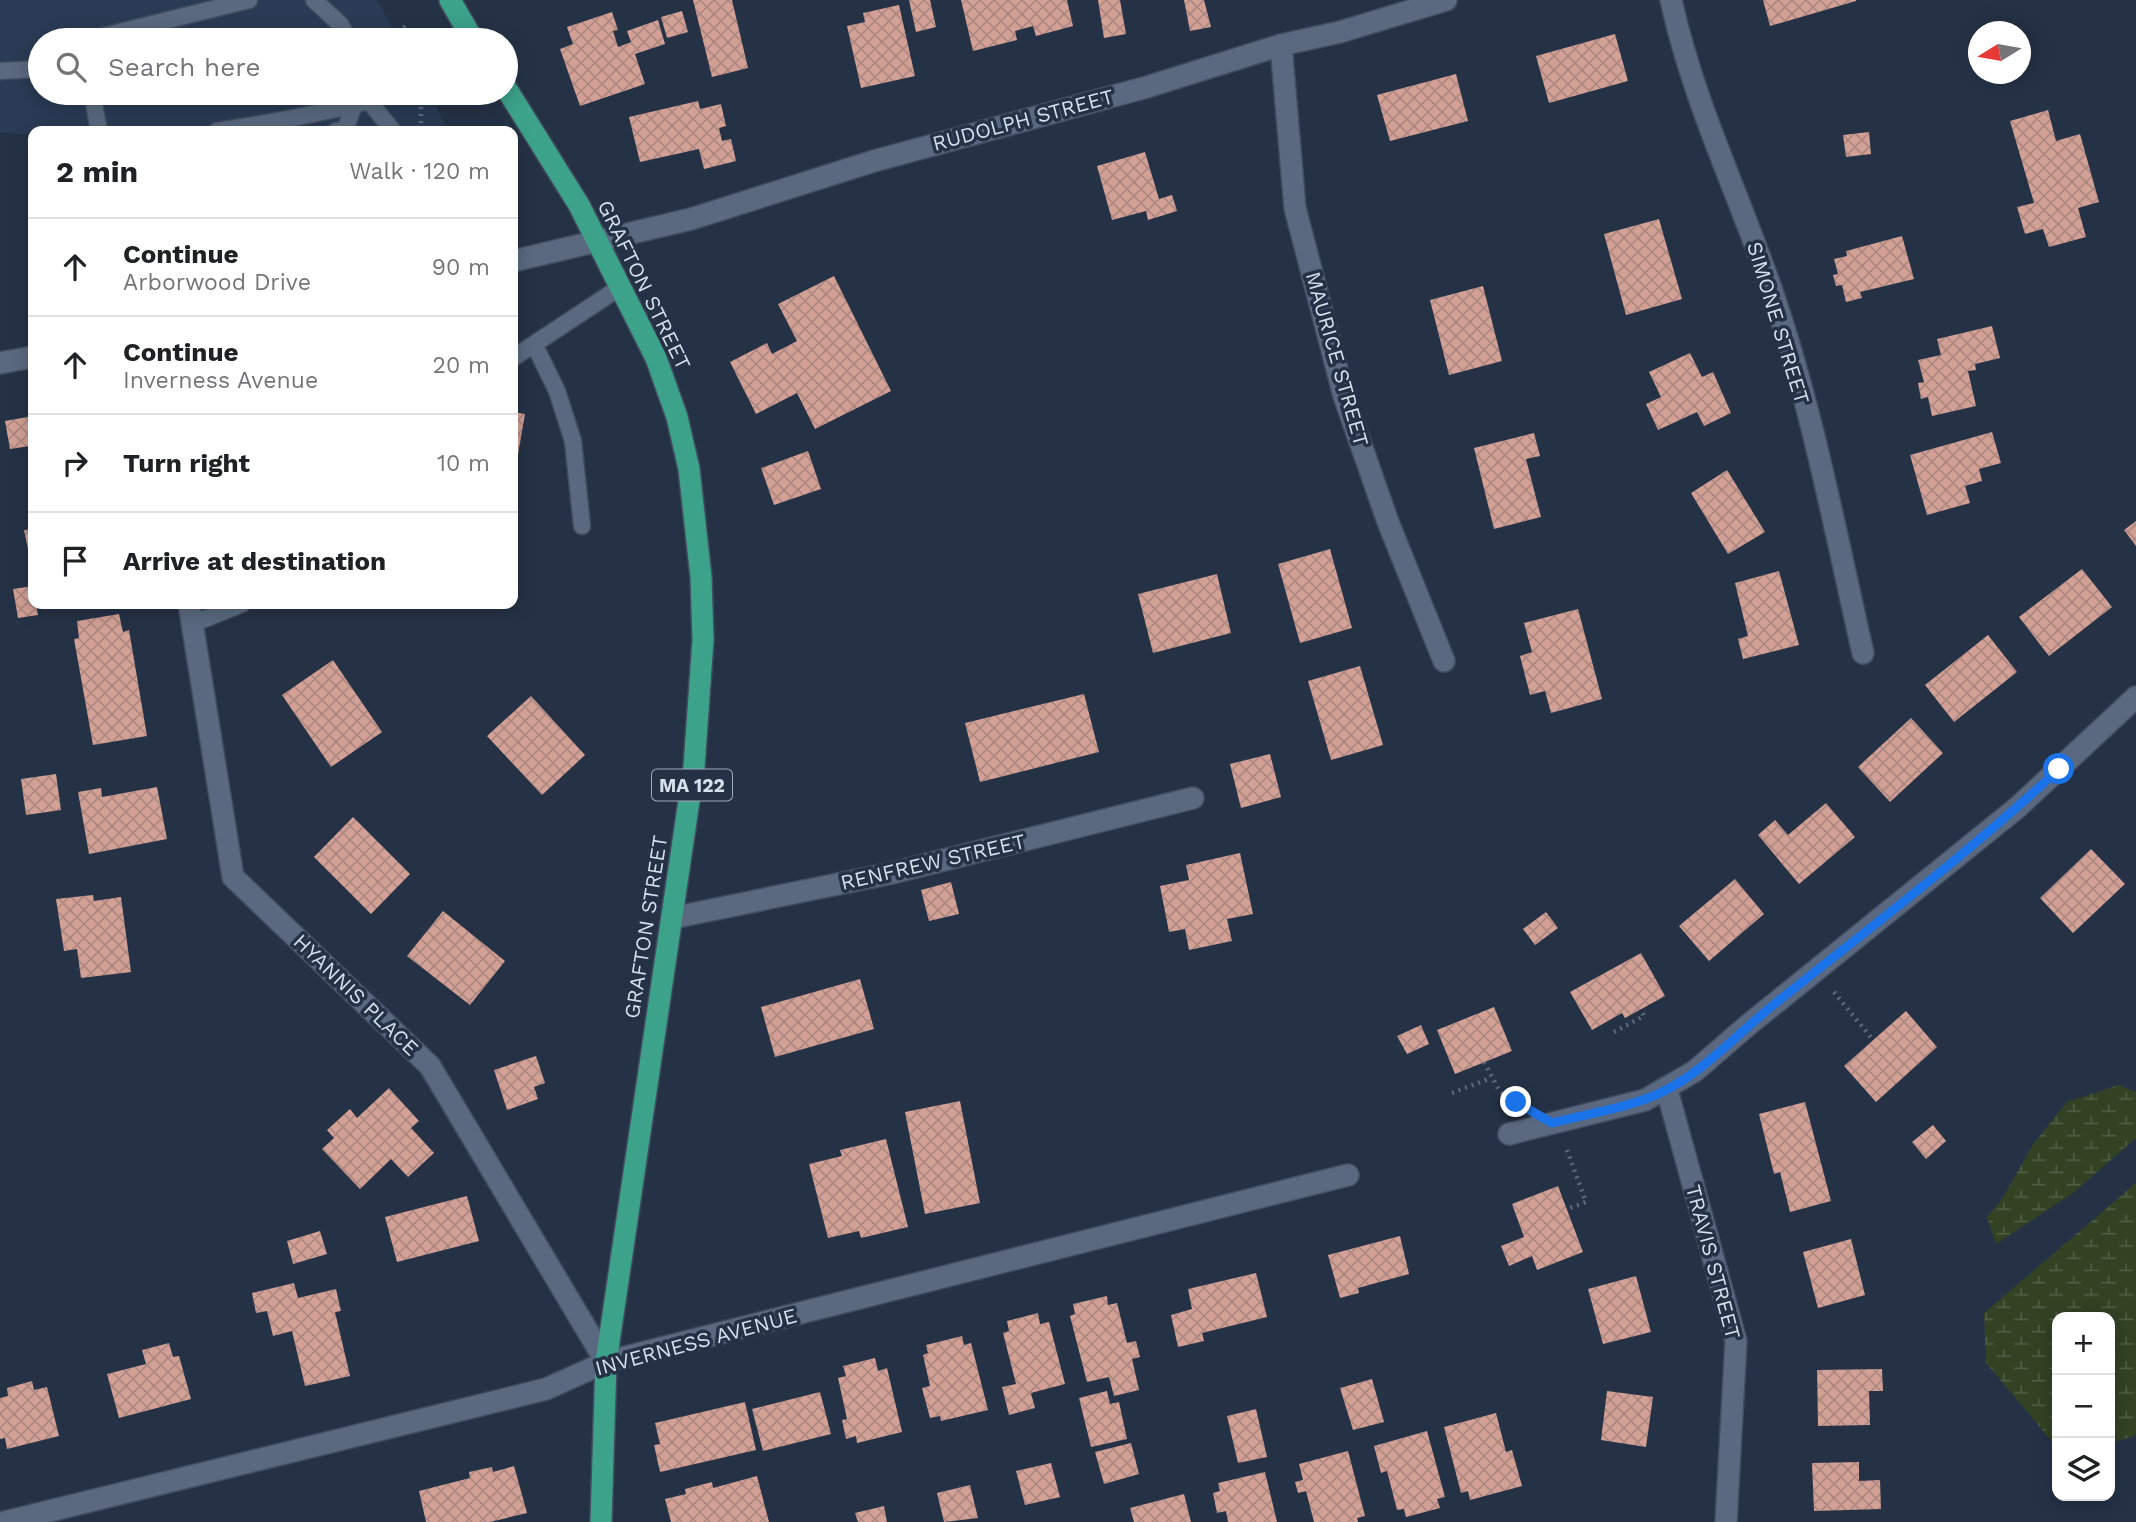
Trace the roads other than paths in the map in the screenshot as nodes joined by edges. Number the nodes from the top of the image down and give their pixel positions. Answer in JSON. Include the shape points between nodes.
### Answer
{"nodes":[{"id":1,"x":249,"y":0,"type":"edge"},
{"id":2,"x":314,"y":0,"type":"edge"},
{"id":3,"x":450,"y":0,"type":"edge"},
{"id":4,"x":1446,"y":0,"type":"edge"},
{"id":5,"x":1671,"y":0,"type":"edge"},
{"id":6,"x":136,"y":28,"type":"edge"},
{"id":7,"x":342,"y":28,"type":"edge"},
{"id":8,"x":466,"y":28,"type":"edge"},
{"id":9,"x":1282,"y":45,"type":"junction"},
{"id":10,"x":28,"y":70,"type":"edge"},
{"id":11,"x":0,"y":71,"type":"edge"},
{"id":12,"x":94,"y":105,"type":"edge"},
{"id":13,"x":346,"y":105,"type":"edge"},
{"id":14,"x":361,"y":105,"type":"edge"},
{"id":15,"x":369,"y":105,"type":"edge"},
{"id":16,"x":516,"y":105,"type":"edge"},
{"id":17,"x":98,"y":126,"type":"edge"},
{"id":18,"x":249,"y":126,"type":"edge"},
{"id":19,"x":348,"y":126,"type":"edge"},
{"id":20,"x":388,"y":126,"type":"edge"},
{"id":21,"x":599,"y":243,"type":"junction"},
{"id":22,"x":518,"y":260,"type":"edge"},
{"id":23,"x":622,"y":286,"type":"junction"},
{"id":24,"x":534,"y":346,"type":"junction"},
{"id":25,"x":518,"y":355,"type":"edge"},
{"id":26,"x":28,"y":358,"type":"edge"},
{"id":27,"x":0,"y":363,"type":"edge"},
{"id":28,"x":582,"y":526,"type":"dead end"},
{"id":29,"x":216,"y":609,"type":"edge"},
{"id":30,"x":191,"y":614,"type":"edge"},
{"id":31,"x":1863,"y":653,"type":"dead end"},
{"id":32,"x":1444,"y":661,"type":"dead end"},
{"id":33,"x":2136,"y":697,"type":"edge"},
{"id":34,"x":1193,"y":798,"type":"dead end"},
{"id":35,"x":672,"y":918,"type":"junction"},
{"id":36,"x":1667,"y":1090,"type":"junction"},
{"id":37,"x":1509,"y":1134,"type":"dead end"},
{"id":38,"x":1348,"y":1175,"type":"dead end"},
{"id":39,"x":606,"y":1362,"type":"junction"},
{"id":40,"x":5,"y":1522,"type":"edge"},
{"id":41,"x":601,"y":1522,"type":"edge"},
{"id":42,"x":1726,"y":1522,"type":"edge"}],
"edges":[{"from":1,"to":6,"type":"lane"},
{"from":2,"to":7,"type":"lane"},
{"from":3,"to":8,"type":"highway"},
{"from":4,"to":9,"type":"street","name":"RUDOLPH STREET"},
{"from":5,"to":31,"type":"street","name":"SIMONE STREET","via":[[1704,117],[1789,345]]},
{"from":9,"to":21,"type":"street","name":"RUDOLPH STREET"},
{"from":9,"to":32,"type":"street","name":"MAURICE STREET","via":[[1295,208],[1344,396]]},
{"from":10,"to":11,"type":"lane"},
{"from":12,"to":17,"type":"lane"},
{"from":13,"to":18,"type":"lane"},
{"from":14,"to":19,"type":"lane"},
{"from":15,"to":20,"type":"lane"},
{"from":16,"to":21,"type":"highway","name":"GRAFTON STREET","number":"MA 122"},
{"from":21,"to":22,"type":"street","name":"RUDOLPH STREET"},
{"from":21,"to":23,"type":"highway","name":"GRAFTON STREET","number":"MA 122"},
{"from":23,"to":24,"type":"lane"},
{"from":23,"to":35,"type":"highway","name":"GRAFTON STREET","number":"MA 122","via":[[677,417],[689,470],[701,577],[703,640],[694,767]]},
{"from":24,"to":25,"type":"lane"},
{"from":24,"to":28,"type":"lane","via":[[557,391],[573,441]]},
{"from":26,"to":27,"type":"street"},
{"from":29,"to":30,"type":"lane"},
{"from":30,"to":39,"type":"street","name":"HYANNIS PLACE","via":[[233,877],[430,1066]]},
{"from":33,"to":36,"type":"street","via":[[2018,807]]},
{"from":34,"to":35,"type":"street","name":"RENFREW STREET","via":[[892,873]]},
{"from":35,"to":39,"type":"highway","name":"GRAFTON STREET","number":"MA 122"},
{"from":36,"to":37,"type":"street","via":[[1645,1100]]},
{"from":36,"to":42,"type":"street","name":"TRAVIS STREET","via":[[1736,1342]]},
{"from":38,"to":39,"type":"street","name":"INVERNESS AVENUE"},
{"from":39,"to":40,"type":"street","name":"INVERNESS AVENUE","via":[[552,1387]]},
{"from":39,"to":41,"type":"highway","name":"GRAFTON STREET","number":"MA 122"}]}
